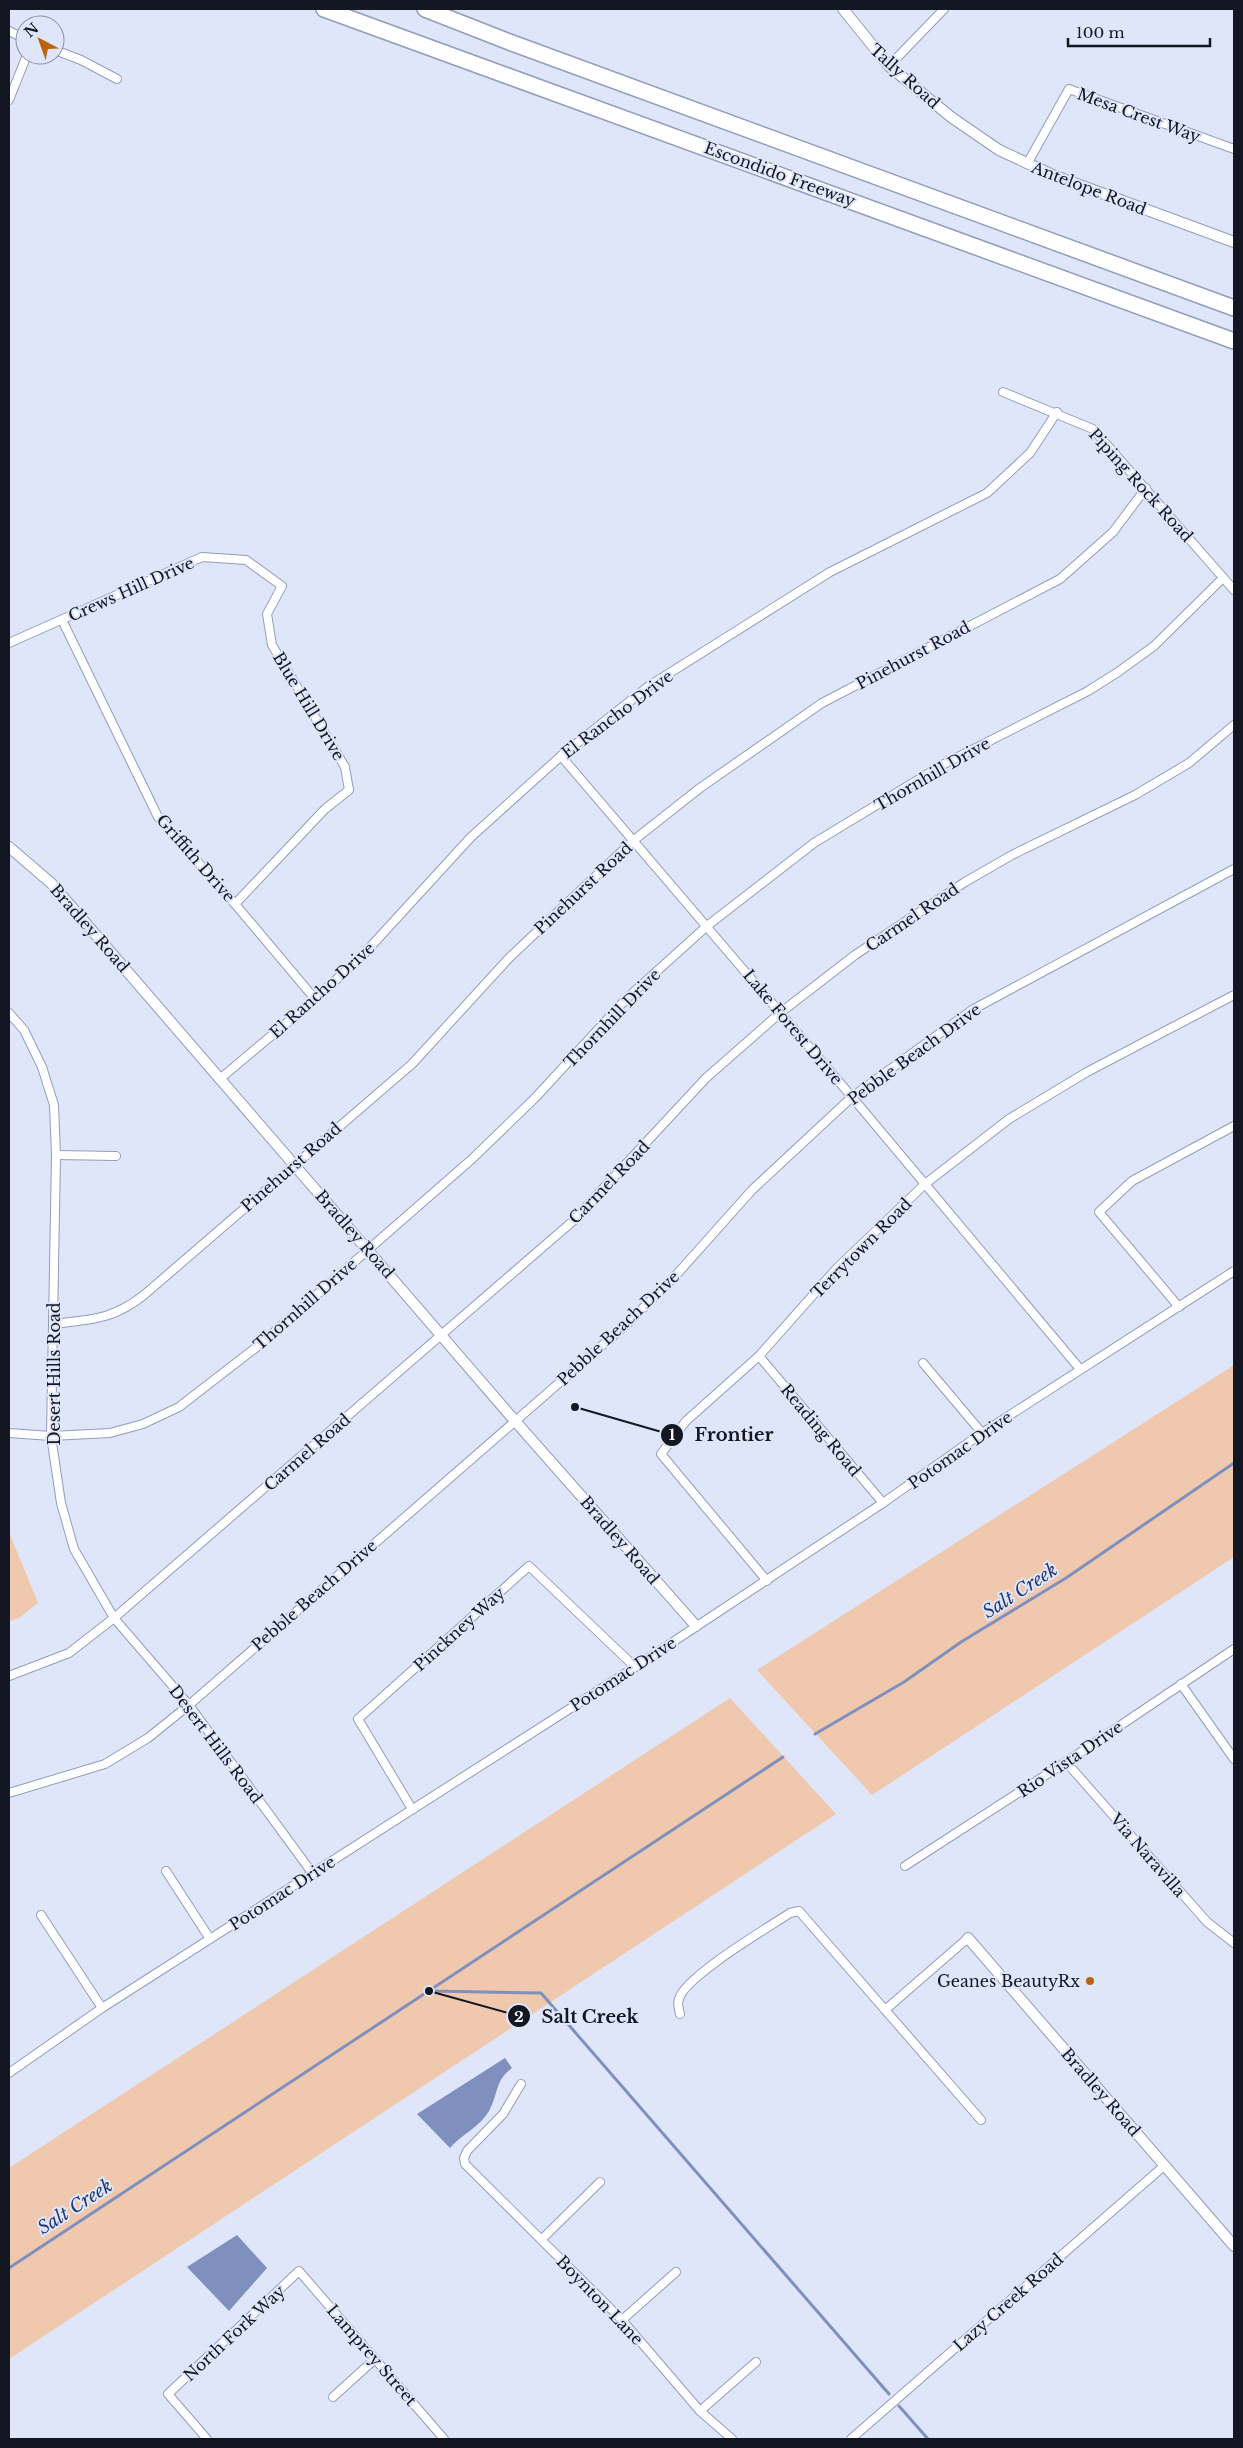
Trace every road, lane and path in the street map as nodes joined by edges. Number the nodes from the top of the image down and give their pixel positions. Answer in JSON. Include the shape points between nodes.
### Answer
{"nodes":[{"id":1,"x":324,"y":9,"type":"edge"},
{"id":2,"x":425,"y":9,"type":"edge"},
{"id":3,"x":843,"y":9,"type":"edge"},
{"id":4,"x":944,"y":9,"type":"edge"},
{"id":5,"x":65,"y":54,"type":"edge"},
{"id":6,"x":23,"y":65,"type":"edge"},
{"id":7,"x":889,"y":66,"type":"junction"},
{"id":8,"x":117,"y":79,"type":"dead end"},
{"id":9,"x":9,"y":100,"type":"edge"},
{"id":10,"x":951,"y":117,"type":"joint"},
{"id":11,"x":1234,"y":149,"type":"edge"},
{"id":12,"x":1026,"y":164,"type":"junction"},
{"id":13,"x":1234,"y":242,"type":"edge"},
{"id":14,"x":1234,"y":308,"type":"edge"},
{"id":15,"x":1234,"y":341,"type":"edge"},
{"id":16,"x":1003,"y":392,"type":"dead end"},
{"id":17,"x":1057,"y":412,"type":"junction"},
{"id":18,"x":1146,"y":488,"type":"junction"},
{"id":19,"x":1223,"y":578,"type":"junction"},
{"id":20,"x":282,"y":586,"type":"joint"},
{"id":21,"x":1234,"y":590,"type":"edge"},
{"id":22,"x":62,"y":620,"type":"junction"},
{"id":23,"x":9,"y":643,"type":"edge"},
{"id":24,"x":1234,"y":725,"type":"edge"},
{"id":25,"x":561,"y":756,"type":"junction"},
{"id":26,"x":634,"y":840,"type":"junction"},
{"id":27,"x":9,"y":847,"type":"edge"},
{"id":28,"x":1234,"y":869,"type":"edge"},
{"id":29,"x":235,"y":904,"type":"junction"},
{"id":30,"x":707,"y":926,"type":"junction"},
{"id":31,"x":1234,"y":995,"type":"edge"},
{"id":32,"x":315,"y":999,"type":"junction"},
{"id":33,"x":9,"y":1013,"type":"edge"},
{"id":34,"x":780,"y":1013,"type":"junction"},
{"id":35,"x":221,"y":1078,"type":"junction"},
{"id":36,"x":852,"y":1097,"type":"junction"},
{"id":37,"x":1234,"y":1126,"type":"edge"},
{"id":38,"x":56,"y":1155,"type":"junction"},
{"id":39,"x":116,"y":1156,"type":"dead end"},
{"id":40,"x":294,"y":1164,"type":"junction"},
{"id":41,"x":925,"y":1184,"type":"junction"},
{"id":42,"x":368,"y":1250,"type":"junction"},
{"id":43,"x":1234,"y":1271,"type":"edge"},
{"id":44,"x":1179,"y":1307,"type":"junction"},
{"id":45,"x":54,"y":1324,"type":"junction"},
{"id":46,"x":442,"y":1335,"type":"junction"},
{"id":47,"x":759,"y":1356,"type":"junction"},
{"id":48,"x":923,"y":1363,"type":"dead end"},
{"id":49,"x":1080,"y":1369,"type":"junction"},
{"id":50,"x":515,"y":1421,"type":"junction"},
{"id":51,"x":9,"y":1433,"type":"edge"},
{"id":52,"x":982,"y":1433,"type":"junction"},
{"id":53,"x":51,"y":1436,"type":"junction"},
{"id":54,"x":883,"y":1504,"type":"junction"},
{"id":55,"x":767,"y":1581,"type":"junction"},
{"id":56,"x":114,"y":1618,"type":"junction"},
{"id":57,"x":696,"y":1626,"type":"junction"},
{"id":58,"x":1234,"y":1649,"type":"edge"},
{"id":59,"x":635,"y":1667,"type":"junction"},
{"id":60,"x":9,"y":1676,"type":"edge"},
{"id":61,"x":1181,"y":1684,"type":"junction"},
{"id":62,"x":189,"y":1705,"type":"junction"},
{"id":63,"x":1234,"y":1759,"type":"edge"},
{"id":64,"x":1066,"y":1762,"type":"junction"},
{"id":65,"x":9,"y":1793,"type":"edge"},
{"id":66,"x":412,"y":1809,"type":"junction"},
{"id":67,"x":905,"y":1866,"type":"dead end"},
{"id":68,"x":166,"y":1871,"type":"dead end"},
{"id":69,"x":313,"y":1874,"type":"junction"},
{"id":70,"x":41,"y":1915,"type":"dead end"},
{"id":71,"x":968,"y":1938,"type":"joint"},
{"id":72,"x":210,"y":1940,"type":"junction"},
{"id":73,"x":1234,"y":1943,"type":"edge"},
{"id":74,"x":102,"y":2008,"type":"junction"},
{"id":75,"x":886,"y":2010,"type":"junction"},
{"id":76,"x":680,"y":2014,"type":"dead end"},
{"id":77,"x":9,"y":2073,"type":"edge"},
{"id":78,"x":521,"y":2084,"type":"dead end"},
{"id":79,"x":981,"y":2120,"type":"dead end"},
{"id":80,"x":1165,"y":2165,"type":"junction"},
{"id":81,"x":600,"y":2182,"type":"dead end"},
{"id":82,"x":542,"y":2239,"type":"junction"},
{"id":83,"x":1234,"y":2246,"type":"edge"},
{"id":84,"x":300,"y":2271,"type":"joint"},
{"id":85,"x":676,"y":2272,"type":"dead end"},
{"id":86,"x":622,"y":2320,"type":"junction"},
{"id":87,"x":375,"y":2359,"type":"junction"},
{"id":88,"x":756,"y":2362,"type":"dead end"},
{"id":89,"x":333,"y":2397,"type":"dead end"},
{"id":90,"x":700,"y":2411,"type":"junction"},
{"id":91,"x":207,"y":2439,"type":"edge"},
{"id":92,"x":444,"y":2439,"type":"edge"},
{"id":93,"x":732,"y":2439,"type":"edge"},
{"id":94,"x":851,"y":2439,"type":"edge"}],
"edges":[{"from":1,"to":15,"type":"highway","name":"Escondido Freeway"},
{"from":2,"to":14,"type":"highway","name":"Escondido Freeway"},
{"from":3,"to":7,"type":"street","name":"Tally Road"},
{"from":4,"to":7,"type":"street"},
{"from":5,"to":8,"type":"street"},
{"from":6,"to":9,"type":"street"},
{"from":7,"to":10,"type":"street","name":"Tally Road"},
{"from":10,"to":12,"type":"street","name":"Antelope Road"},
{"from":11,"to":12,"type":"street","name":"Mesa Crest Way","via":[[1069,89]]},
{"from":12,"to":13,"type":"street","name":"Antelope Road"},
{"from":16,"to":17,"type":"street","name":"Piping Rock Road"},
{"from":17,"to":18,"type":"street","name":"Piping Rock Road","via":[[1092,429]]},
{"from":17,"to":25,"type":"street","name":"El Rancho Drive","via":[[1030,453],[987,493],[830,572],[649,686]]},
{"from":18,"to":19,"type":"street","name":"Piping Rock Road"},
{"from":18,"to":26,"type":"street","name":"Pinehurst Road","via":[[1113,532],[1060,579],[822,703],[700,788]]},
{"from":19,"to":21,"type":"street","name":"Piping Rock Road"},
{"from":19,"to":30,"type":"street","name":"Thornhill Drive","via":[[1154,646],[1118,672],[1088,691],[944,764],[814,843]]},
{"from":20,"to":22,"type":"street","name":"Crews Hill Drive","via":[[246,560],[202,556]]},
{"from":20,"to":29,"type":"street","name":"Blue Hill Drive","via":[[267,614],[272,645],[345,767],[349,790],[325,809]]},
{"from":22,"to":23,"type":"street","name":"Crews Hill Drive"},
{"from":22,"to":29,"type":"street","name":"Griffith Drive","via":[[158,817]]},
{"from":24,"to":34,"type":"street","name":"Carmel Road","via":[[1189,763],[1135,795],[1012,855],[965,882],[855,955]]},
{"from":25,"to":26,"type":"street","name":"Lake Forest Drive"},
{"from":25,"to":32,"type":"street","name":"El Rancho Drive","via":[[471,837],[363,955]]},
{"from":26,"to":30,"type":"street","name":"Lake Forest Drive"},
{"from":26,"to":40,"type":"street","name":"Pinehurst Road","via":[[510,957],[412,1064]]},
{"from":27,"to":35,"type":"street","name":"Bradley Road","via":[[51,883]]},
{"from":28,"to":36,"type":"street","name":"Pebble Beach Drive","via":[[972,1010]]},
{"from":29,"to":32,"type":"street","name":"Griffith Drive"},
{"from":30,"to":34,"type":"street","name":"Lake Forest Drive"},
{"from":30,"to":42,"type":"street","name":"Thornhill Drive","via":[[626,999],[536,1097],[472,1159]]},
{"from":31,"to":41,"type":"street","name":"Terrytown Road","via":[[1087,1072],[1009,1119]]},
{"from":32,"to":35,"type":"street","name":"El Rancho Drive"},
{"from":33,"to":38,"type":"street","name":"Desert Hills Road","via":[[24,1030],[42,1067],[54,1105]]},
{"from":34,"to":36,"type":"street","name":"Lake Forest Drive"},
{"from":34,"to":46,"type":"street","name":"Carmel Road","via":[[706,1078],[573,1221]]},
{"from":35,"to":40,"type":"street","name":"Bradley Road"},
{"from":36,"to":41,"type":"street","name":"Lake Forest Drive"},
{"from":36,"to":50,"type":"street","name":"Pebble Beach Drive","via":[[752,1190],[628,1323]]},
{"from":37,"to":44,"type":"street","via":[[1132,1181],[1099,1212]]},
{"from":38,"to":39,"type":"street"},
{"from":38,"to":45,"type":"street","name":"Desert Hills Road"},
{"from":40,"to":42,"type":"street","name":"Bradley Road"},
{"from":40,"to":45,"type":"street","name":"Pinehurst Road","via":[[126,1309],[104,1318]]},
{"from":41,"to":47,"type":"street","name":"Terrytown Road","via":[[837,1268]]},
{"from":41,"to":49,"type":"street","name":"Lake Forest Drive"},
{"from":42,"to":46,"type":"street","name":"Bradley Road"},
{"from":42,"to":53,"type":"street","name":"Thornhill Drive","via":[[258,1346],[179,1407],[143,1424],[110,1433]]},
{"from":43,"to":44,"type":"street","name":"Potomac Drive"},
{"from":44,"to":49,"type":"street","name":"Potomac Drive"},
{"from":45,"to":53,"type":"street","name":"Desert Hills Road"},
{"from":46,"to":50,"type":"street","name":"Bradley Road"},
{"from":46,"to":56,"type":"street","name":"Carmel Road"},
{"from":47,"to":54,"type":"street","name":"Reading Road"},
{"from":47,"to":55,"type":"street","name":"Terrytown Road","via":[[686,1421],[661,1454]]},
{"from":48,"to":52,"type":"street"},
{"from":49,"to":52,"type":"street","name":"Potomac Drive"},
{"from":50,"to":57,"type":"street","name":"Bradley Road"},
{"from":50,"to":62,"type":"street","name":"Pebble Beach Drive"},
{"from":51,"to":53,"type":"street","name":"Thornhill Drive"},
{"from":52,"to":54,"type":"street","name":"Potomac Drive"},
{"from":53,"to":56,"type":"street","name":"Desert Hills Road","via":[[61,1504],[74,1549]]},
{"from":54,"to":55,"type":"street","name":"Potomac Drive"},
{"from":55,"to":57,"type":"street","name":"Potomac Drive"},
{"from":56,"to":60,"type":"street","name":"Carmel Road","via":[[70,1653]]},
{"from":56,"to":62,"type":"street","name":"Desert Hills Road"},
{"from":57,"to":59,"type":"street","name":"Potomac Drive"},
{"from":58,"to":61,"type":"street","name":"Rio Vista Drive"},
{"from":59,"to":66,"type":"street","name":"Potomac Drive"},
{"from":59,"to":66,"type":"street","name":"Pinckney Way","via":[[530,1566],[358,1719]]},
{"from":61,"to":63,"type":"street"},
{"from":61,"to":64,"type":"street","name":"Rio Vista Drive"},
{"from":62,"to":65,"type":"street","name":"Pebble Beach Drive","via":[[148,1738],[105,1764]]},
{"from":62,"to":69,"type":"street","name":"Desert Hills Road"},
{"from":64,"to":67,"type":"street","name":"Rio Vista Drive"},
{"from":64,"to":73,"type":"street","name":"Via Naravilla","via":[[1207,1922]]},
{"from":66,"to":69,"type":"street","name":"Potomac Drive"},
{"from":68,"to":72,"type":"street"},
{"from":69,"to":72,"type":"street","name":"Potomac Drive"},
{"from":70,"to":74,"type":"street"},
{"from":71,"to":75,"type":"street"},
{"from":71,"to":80,"type":"street","name":"Bradley Road"},
{"from":72,"to":74,"type":"street","name":"Potomac Drive"},
{"from":74,"to":77,"type":"street","name":"Potomac Drive"},
{"from":75,"to":76,"type":"street","via":[[800,1912],[790,1913],[725,1956],[683,1990],[678,2000]]},
{"from":75,"to":79,"type":"street"},
{"from":78,"to":82,"type":"street","name":"Boynton Lane","via":[[503,2114],[464,2158],[465,2164]]},
{"from":80,"to":83,"type":"street","name":"Bradley Road"},
{"from":80,"to":94,"type":"street","name":"Lazy Creek Road"},
{"from":81,"to":82,"type":"street"},
{"from":82,"to":86,"type":"street","name":"Boynton Lane"},
{"from":84,"to":87,"type":"street","name":"Lamprey Street"},
{"from":84,"to":91,"type":"street","name":"North Fork Way","via":[[168,2394]]},
{"from":85,"to":86,"type":"street"},
{"from":86,"to":90,"type":"street","name":"Boynton Lane"},
{"from":87,"to":89,"type":"street"},
{"from":87,"to":92,"type":"street","name":"Lamprey Street"},
{"from":88,"to":90,"type":"street"},
{"from":90,"to":93,"type":"street","name":"Boynton Lane"}]}
